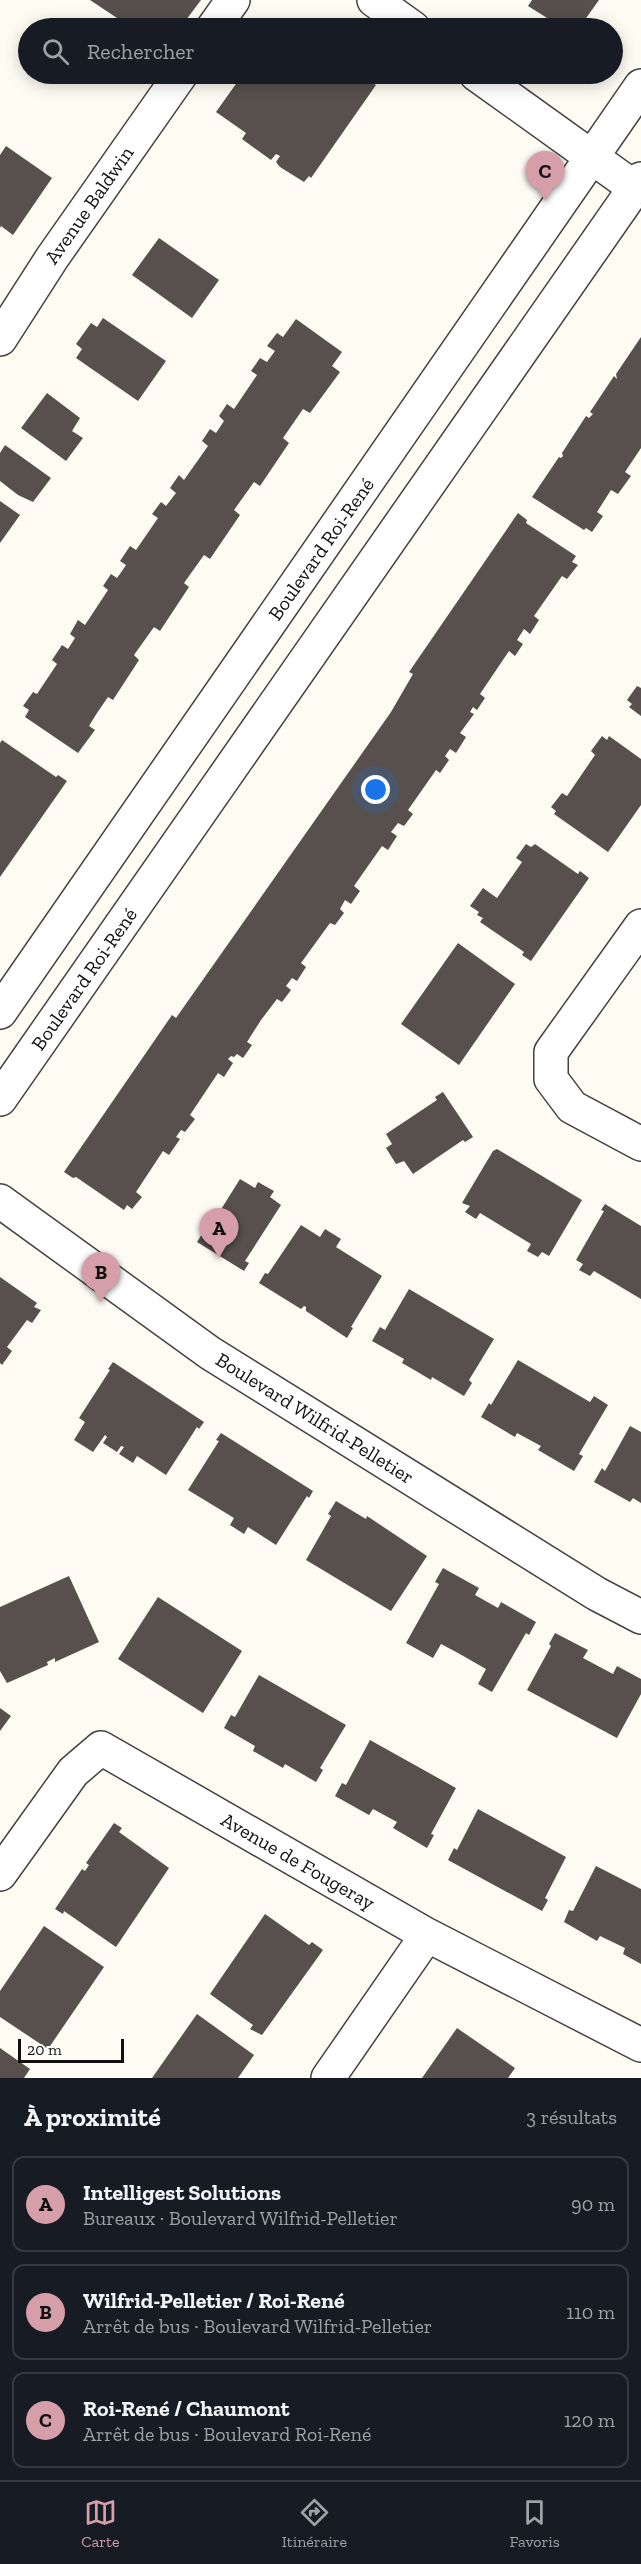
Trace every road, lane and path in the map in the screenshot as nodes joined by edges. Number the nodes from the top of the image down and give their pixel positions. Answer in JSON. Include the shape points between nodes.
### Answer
{"nodes":[{"id":1,"x":233,"y":0,"type":"edge"},
{"id":2,"x":374,"y":0,"type":"edge"},
{"id":3,"x":220,"y":18,"type":"edge"},
{"id":4,"x":399,"y":18,"type":"edge"},
{"id":5,"x":174,"y":84,"type":"edge"},
{"id":6,"x":490,"y":84,"type":"edge"},
{"id":7,"x":641,"y":86,"type":"edge"},
{"id":8,"x":592,"y":157,"type":"junction"},
{"id":9,"x":638,"y":184,"type":"edge"},
{"id":10,"x":0,"y":339,"type":"edge"},
{"id":11,"x":641,"y":926,"type":"edge"},
{"id":12,"x":0,"y":1012,"type":"edge"},
{"id":13,"x":0,"y":1099,"type":"edge"},
{"id":14,"x":641,"y":1144,"type":"edge"},
{"id":15,"x":0,"y":1201,"type":"edge"},
{"id":16,"x":641,"y":1617,"type":"edge"},
{"id":17,"x":0,"y":1874,"type":"edge"},
{"id":18,"x":427,"y":1935,"type":"junction"},
{"id":19,"x":641,"y":2045,"type":"edge"},
{"id":20,"x":328,"y":2078,"type":"edge"}],
"edges":[{"from":1,"to":3,"type":"street"},
{"from":2,"to":4,"type":"street"},
{"from":5,"to":10,"type":"street","name":"Avenue Baldwin"},
{"from":6,"to":8,"type":"street"},
{"from":7,"to":8,"type":"street","name":"Boulevard Roi-René"},
{"from":8,"to":9,"type":"street"},
{"from":8,"to":12,"type":"street","name":"Boulevard Roi-René"},
{"from":9,"to":13,"type":"street","name":"Boulevard Roi-René"},
{"from":11,"to":14,"type":"street","via":[[551,1052],[551,1079],[572,1107]]},
{"from":15,"to":16,"type":"street","name":"Boulevard Wilfrid-Pelletier","via":[[210,1353],[587,1588]]},
{"from":17,"to":18,"type":"street","name":"Avenue de Fougeray","via":[[73,1772],[101,1748]]},
{"from":18,"to":19,"type":"street","name":"Avenue de Fougeray"},
{"from":18,"to":20,"type":"street"}]}
